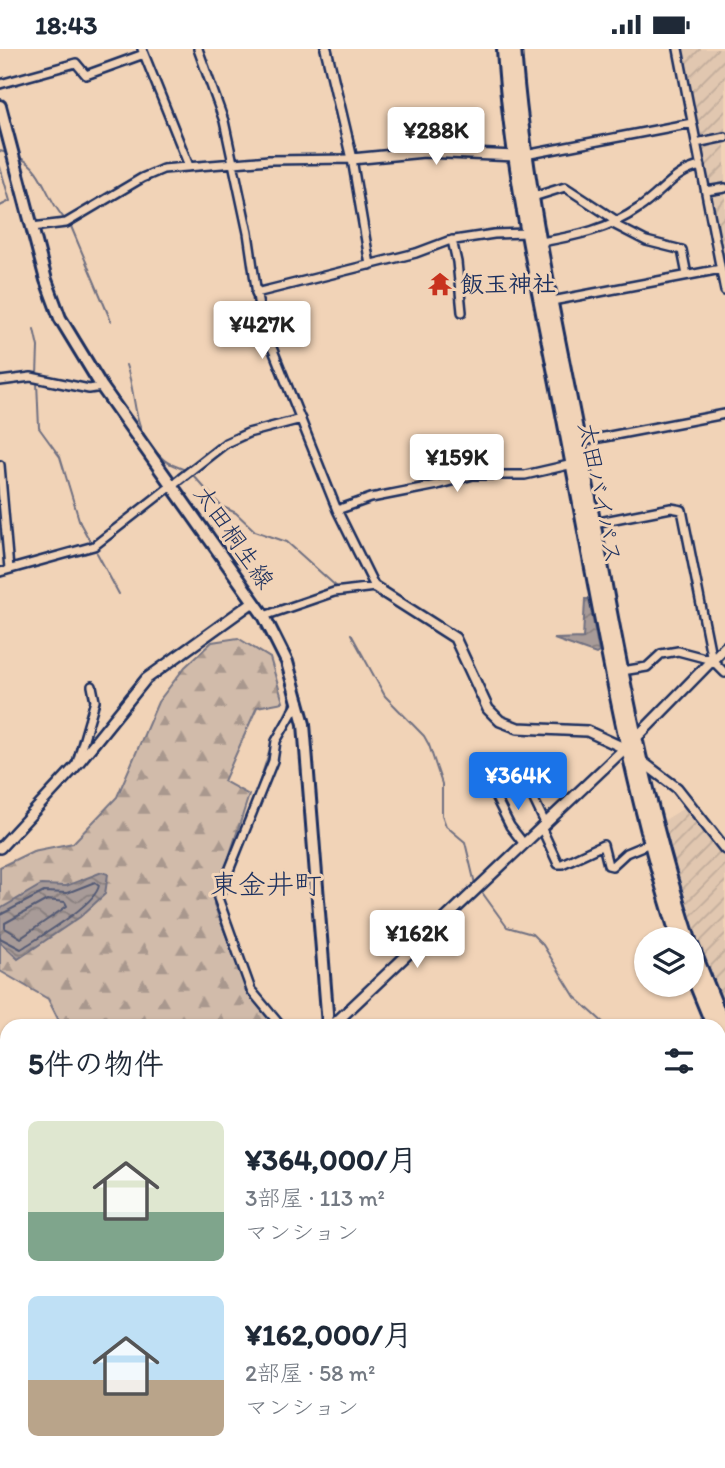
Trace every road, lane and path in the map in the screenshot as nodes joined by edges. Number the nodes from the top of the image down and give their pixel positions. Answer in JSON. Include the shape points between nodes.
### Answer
{"nodes":[{"id":1,"x":198,"y":49,"type":"edge"},
{"id":2,"x":326,"y":49,"type":"edge"},
{"id":3,"x":504,"y":49,"type":"edge"},
{"id":4,"x":514,"y":49,"type":"edge"},
{"id":5,"x":678,"y":49,"type":"edge"},
{"id":6,"x":143,"y":51,"type":"edge"},
{"id":7,"x":0,"y":84,"type":"edge"},
{"id":8,"x":0,"y":106,"type":"edge"},
{"id":9,"x":692,"y":123,"type":"junction"},
{"id":10,"x":725,"y":137,"type":"edge"},
{"id":11,"x":696,"y":143,"type":"junction"},
{"id":12,"x":521,"y":156,"type":"junction"},
{"id":13,"x":352,"y":159,"type":"junction"},
{"id":14,"x":234,"y":163,"type":"junction"},
{"id":15,"x":189,"y":166,"type":"junction"},
{"id":16,"x":701,"y":166,"type":"junction"},
{"id":17,"x":725,"y":188,"type":"edge"},
{"id":18,"x":706,"y":191,"type":"junction"},
{"id":19,"x":533,"y":197,"type":"junction"},
{"id":20,"x":615,"y":223,"type":"junction"},
{"id":21,"x":32,"y":227,"type":"junction"},
{"id":22,"x":530,"y":233,"type":"junction"},
{"id":23,"x":452,"y":240,"type":"junction"},
{"id":24,"x":541,"y":242,"type":"junction"},
{"id":25,"x":370,"y":265,"type":"junction"},
{"id":26,"x":721,"y":268,"type":"junction"},
{"id":27,"x":687,"y":275,"type":"junction"},
{"id":28,"x":725,"y":291,"type":"edge"},
{"id":29,"x":256,"y":293,"type":"junction"},
{"id":30,"x":552,"y":301,"type":"junction"},
{"id":31,"x":462,"y":312,"type":"dead end"},
{"id":32,"x":0,"y":381,"type":"edge"},
{"id":33,"x":102,"y":387,"type":"junction"},
{"id":34,"x":725,"y":414,"type":"edge"},
{"id":35,"x":301,"y":419,"type":"junction"},
{"id":36,"x":578,"y":442,"type":"junction"},
{"id":37,"x":573,"y":464,"type":"junction"},
{"id":38,"x":0,"y":465,"type":"edge"},
{"id":39,"x":171,"y":485,"type":"junction"},
{"id":40,"x":337,"y":510,"type":"junction"},
{"id":41,"x":594,"y":523,"type":"junction"},
{"id":42,"x":9,"y":569,"type":"junction"},
{"id":43,"x":0,"y":572,"type":"edge"},
{"id":44,"x":375,"y":587,"type":"junction"},
{"id":45,"x":253,"y":602,"type":"junction"},
{"id":46,"x":264,"y":616,"type":"junction"},
{"id":47,"x":725,"y":647,"type":"edge"},
{"id":48,"x":712,"y":660,"type":"junction"},
{"id":49,"x":622,"y":671,"type":"junction"},
{"id":50,"x":725,"y":673,"type":"edge"},
{"id":51,"x":92,"y":686,"type":"dead end"},
{"id":52,"x":299,"y":701,"type":"junction"},
{"id":53,"x":629,"y":745,"type":"junction"},
{"id":54,"x":640,"y":759,"type":"junction"},
{"id":55,"x":75,"y":767,"type":"junction"},
{"id":56,"x":528,"y":787,"type":"dead end"},
{"id":57,"x":493,"y":792,"type":"dead end"},
{"id":58,"x":543,"y":825,"type":"junction"},
{"id":59,"x":650,"y":843,"type":"junction"},
{"id":60,"x":524,"y":844,"type":"junction"},
{"id":61,"x":0,"y":848,"type":"edge"},
{"id":62,"x":725,"y":849,"type":"edge"},
{"id":63,"x":676,"y":927,"type":"edge"},
{"id":64,"x":686,"y":927,"type":"edge"},
{"id":65,"x":704,"y":977,"type":"edge"},
{"id":66,"x":702,"y":997,"type":"edge"},
{"id":67,"x":275,"y":1019,"type":"edge"},
{"id":68,"x":330,"y":1019,"type":"edge"},
{"id":69,"x":337,"y":1019,"type":"edge"},
{"id":70,"x":711,"y":1019,"type":"edge"},
{"id":71,"x":721,"y":1019,"type":"edge"}],
"edges":[{"from":1,"to":14,"type":"street","via":[[225,121]]},
{"from":2,"to":13,"type":"street"},
{"from":3,"to":12,"type":"highway","name":"太田バイパス"},
{"from":4,"to":12,"type":"highway","name":"太田バイパス"},
{"from":5,"to":9,"type":"street"},
{"from":6,"to":7,"type":"street","via":[[86,75],[76,63]]},
{"from":6,"to":15,"type":"street"},
{"from":8,"to":21,"type":"main road","name":"太田桐生線"},
{"from":9,"to":11,"type":"street"},
{"from":9,"to":12,"type":"street"},
{"from":10,"to":11,"type":"street"},
{"from":11,"to":16,"type":"street"},
{"from":12,"to":13,"type":"street","via":[[424,152]]},
{"from":12,"to":19,"type":"highway","name":"太田バイパス"},
{"from":12,"to":22,"type":"highway","name":"太田バイパス"},
{"from":13,"to":14,"type":"street"},
{"from":13,"to":25,"type":"street"},
{"from":14,"to":15,"type":"street"},
{"from":14,"to":29,"type":"street"},
{"from":15,"to":21,"type":"street","via":[[155,171],[68,222]]},
{"from":16,"to":18,"type":"street"},
{"from":16,"to":20,"type":"street","via":[[683,170],[648,202]]},
{"from":17,"to":18,"type":"street"},
{"from":18,"to":26,"type":"street"},
{"from":19,"to":20,"type":"street","via":[[565,187]]},
{"from":19,"to":24,"type":"highway","name":"太田バイパス"},
{"from":20,"to":24,"type":"street"},
{"from":20,"to":27,"type":"street","via":[[646,241],[682,250]]},
{"from":21,"to":33,"type":"main road","name":"太田桐生線","via":[[61,318]]},
{"from":22,"to":23,"type":"street"},
{"from":22,"to":37,"type":"highway","name":"太田バイパス"},
{"from":23,"to":25,"type":"street"},
{"from":23,"to":31,"type":"street"},
{"from":24,"to":30,"type":"highway","name":"太田バイパス"},
{"from":25,"to":29,"type":"street"},
{"from":26,"to":27,"type":"street"},
{"from":26,"to":28,"type":"street"},
{"from":27,"to":30,"type":"street"},
{"from":29,"to":35,"type":"street","via":[[268,339]]},
{"from":30,"to":36,"type":"highway","name":"太田バイパス"},
{"from":32,"to":33,"type":"street","via":[[36,377],[89,389]]},
{"from":33,"to":39,"type":"main road","name":"太田桐生線"},
{"from":34,"to":36,"type":"street"},
{"from":35,"to":39,"type":"street","via":[[226,443]]},
{"from":35,"to":40,"type":"street"},
{"from":36,"to":41,"type":"highway","name":"太田バイパス"},
{"from":37,"to":40,"type":"street","via":[[525,475],[473,475]]},
{"from":37,"to":53,"type":"highway","name":"太田バイパス"},
{"from":38,"to":42,"type":"street"},
{"from":39,"to":42,"type":"street","via":[[94,546]]},
{"from":39,"to":45,"type":"main road","name":"太田桐生線"},
{"from":40,"to":44,"type":"street"},
{"from":41,"to":48,"type":"street","via":[[671,508],[682,510]]},
{"from":41,"to":49,"type":"highway","name":"太田バイパス"},
{"from":42,"to":43,"type":"street"},
{"from":44,"to":46,"type":"street","via":[[334,592]]},
{"from":44,"to":53,"type":"street","via":[[454,638],[488,709],[500,721],[518,728],[587,731]]},
{"from":45,"to":46,"type":"main road","name":"太田桐生線"},
{"from":45,"to":55,"type":"street","via":[[153,672]]},
{"from":46,"to":52,"type":"main road","name":"太田桐生線","via":[[287,662]]},
{"from":47,"to":48,"type":"street"},
{"from":48,"to":49,"type":"street","via":[[668,652],[647,667]]},
{"from":48,"to":50,"type":"street"},
{"from":48,"to":53,"type":"street"},
{"from":49,"to":53,"type":"highway","name":"太田バイパス"},
{"from":51,"to":55,"type":"street","via":[[95,702]]},
{"from":52,"to":67,"type":"street","via":[[275,741],[273,761],[218,898],[251,990]]},
{"from":52,"to":68,"type":"main road","name":"太田桐生線"},
{"from":53,"to":54,"type":"highway","name":"太田バイパス"},
{"from":53,"to":58,"type":"street"},
{"from":53,"to":59,"type":"highway","name":"太田バイパス"},
{"from":54,"to":62,"type":"street","via":[[677,789]]},
{"from":54,"to":64,"type":"highway","name":"太田バイパス","via":[[665,866]]},
{"from":55,"to":61,"type":"street"},
{"from":56,"to":58,"type":"street"},
{"from":57,"to":60,"type":"street"},
{"from":58,"to":59,"type":"street","via":[[562,865],[603,845],[612,866],[626,853]]},
{"from":58,"to":60,"type":"street"},
{"from":59,"to":63,"type":"highway","name":"太田バイパス"},
{"from":60,"to":69,"type":"street"},
{"from":65,"to":71,"type":"highway"},
{"from":66,"to":70,"type":"highway"}]}
